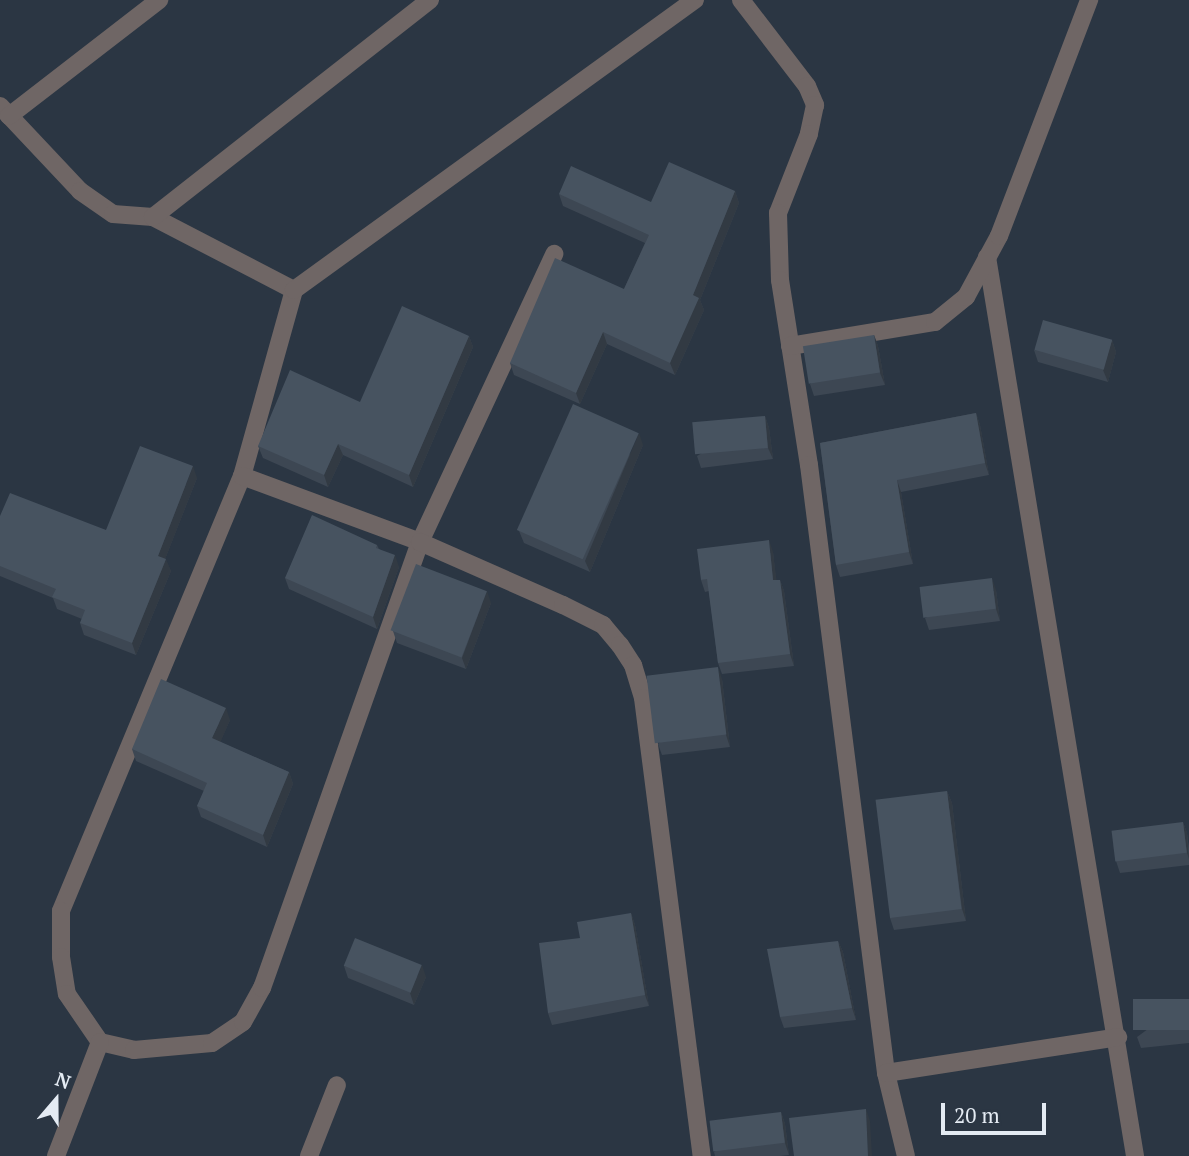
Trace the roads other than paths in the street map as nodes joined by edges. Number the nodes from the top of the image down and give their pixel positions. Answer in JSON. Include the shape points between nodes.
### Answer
{"nodes":[{"id":1,"x":159,"y":0,"type":"edge"},
{"id":2,"x":430,"y":0,"type":"edge"},
{"id":3,"x":695,"y":0,"type":"edge"},
{"id":4,"x":741,"y":0,"type":"edge"},
{"id":5,"x":1089,"y":0,"type":"edge"},
{"id":6,"x":4,"y":111,"type":"edge"},
{"id":7,"x":153,"y":217,"type":"junction"},
{"id":8,"x":554,"y":254,"type":"dead end"},
{"id":9,"x":987,"y":257,"type":"junction"},
{"id":10,"x":294,"y":290,"type":"junction"},
{"id":11,"x":790,"y":345,"type":"junction"},
{"id":12,"x":242,"y":476,"type":"junction"},
{"id":13,"x":420,"y":542,"type":"junction"},
{"id":14,"x":1118,"y":1037,"type":"junction"},
{"id":15,"x":100,"y":1042,"type":"junction"},
{"id":16,"x":886,"y":1073,"type":"junction"},
{"id":17,"x":337,"y":1085,"type":"dead end"},
{"id":18,"x":56,"y":1156,"type":"edge"},
{"id":19,"x":309,"y":1156,"type":"edge"},
{"id":20,"x":702,"y":1156,"type":"edge"},
{"id":21,"x":906,"y":1156,"type":"edge"},
{"id":22,"x":1135,"y":1156,"type":"edge"}],
"edges":[{"from":1,"to":6,"type":"street"},
{"from":2,"to":7,"type":"street"},
{"from":3,"to":10,"type":"street"},
{"from":4,"to":11,"type":"street","via":[[807,86],[815,105],[809,134],[778,214],[780,279]]},
{"from":5,"to":9,"type":"street"},
{"from":6,"to":7,"type":"street","via":[[80,191],[113,214]]},
{"from":7,"to":10,"type":"street"},
{"from":8,"to":13,"type":"street"},
{"from":9,"to":11,"type":"street","via":[[966,297],[935,322]]},
{"from":9,"to":14,"type":"street"},
{"from":10,"to":12,"type":"street"},
{"from":11,"to":16,"type":"street"},
{"from":12,"to":13,"type":"street"},
{"from":12,"to":15,"type":"street","via":[[61,911],[67,994]]},
{"from":13,"to":15,"type":"street","via":[[262,988],[243,1022],[212,1042],[134,1050]]},
{"from":13,"to":20,"type":"street","via":[[603,625],[633,665],[642,698]]},
{"from":14,"to":16,"type":"street"},
{"from":14,"to":22,"type":"street"},
{"from":15,"to":18,"type":"street"},
{"from":16,"to":21,"type":"street"},
{"from":17,"to":19,"type":"street"}]}
